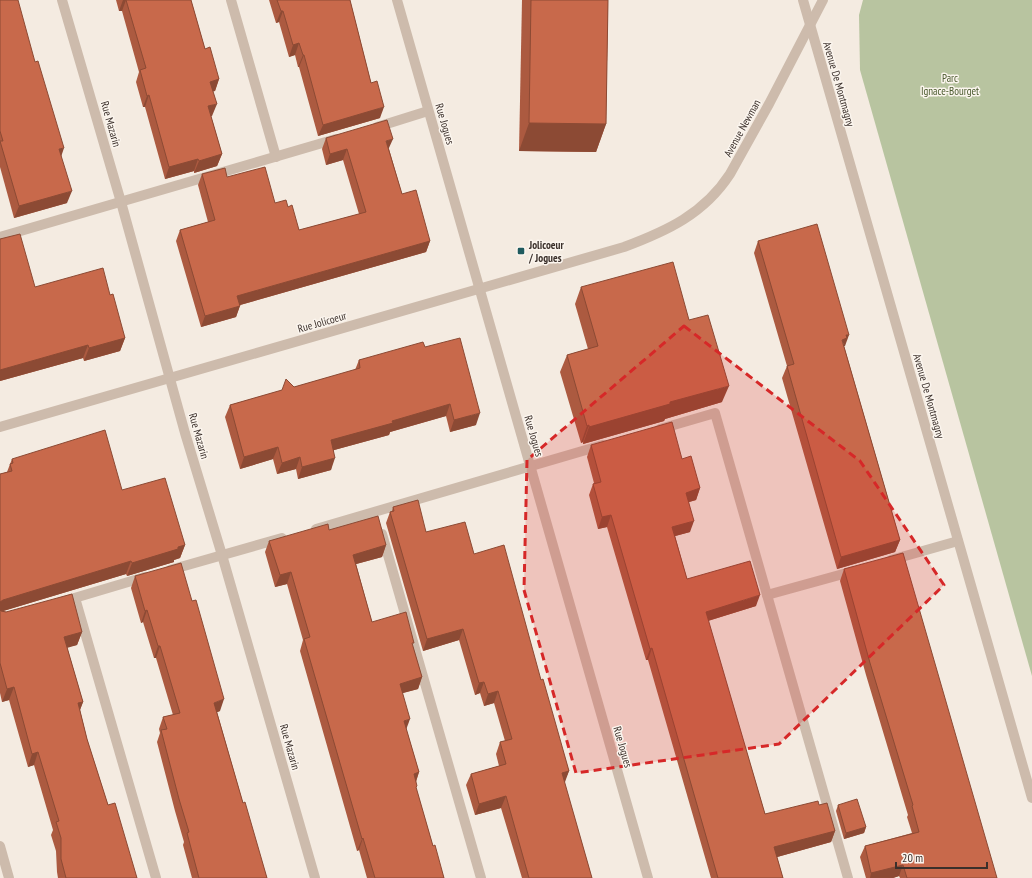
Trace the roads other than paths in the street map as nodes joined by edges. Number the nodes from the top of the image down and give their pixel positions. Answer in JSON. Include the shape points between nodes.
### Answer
{"nodes":[{"id":1,"x":62,"y":0,"type":"edge"},
{"id":2,"x":231,"y":0,"type":"edge"},
{"id":3,"x":397,"y":0,"type":"edge"},
{"id":4,"x":803,"y":0,"type":"edge"},
{"id":5,"x":823,"y":0,"type":"edge"},
{"id":6,"x":810,"y":26,"type":"junction"},
{"id":7,"x":428,"y":111,"type":"junction"},
{"id":8,"x":366,"y":130,"type":"edge"},
{"id":9,"x":344,"y":136,"type":"edge"},
{"id":10,"x":276,"y":157,"type":"junction"},
{"id":11,"x":121,"y":202,"type":"junction"},
{"id":12,"x":0,"y":237,"type":"edge"},
{"id":13,"x":649,"y":238,"type":"joint"},
{"id":14,"x":480,"y":289,"type":"junction"},
{"id":15,"x":170,"y":378,"type":"junction"},
{"id":16,"x":0,"y":427,"type":"edge"},
{"id":17,"x":653,"y":431,"type":"edge"},
{"id":18,"x":612,"y":443,"type":"edge"},
{"id":19,"x":530,"y":466,"type":"junction"},
{"id":20,"x":378,"y":520,"type":"junction"},
{"id":21,"x":307,"y":531,"type":"edge"},
{"id":22,"x":292,"y":536,"type":"edge"},
{"id":23,"x":958,"y":541,"type":"junction"},
{"id":24,"x":222,"y":555,"type":"junction"},
{"id":25,"x":879,"y":564,"type":"edge"},
{"id":26,"x":865,"y":568,"type":"edge"},
{"id":27,"x":767,"y":595,"type":"junction"},
{"id":28,"x":75,"y":598,"type":"junction"},
{"id":29,"x":52,"y":605,"type":"edge"},
{"id":30,"x":1032,"y":798,"type":"edge"},
{"id":31,"x":0,"y":846,"type":"edge"},
{"id":32,"x":9,"y":878,"type":"edge"},
{"id":33,"x":156,"y":878,"type":"edge"},
{"id":34,"x":315,"y":878,"type":"edge"},
{"id":35,"x":481,"y":878,"type":"edge"},
{"id":36,"x":648,"y":878,"type":"edge"},
{"id":37,"x":848,"y":878,"type":"edge"}],
"edges":[{"from":1,"to":11,"type":"street","name":"Rue Mazarin"},
{"from":2,"to":10,"type":"street"},
{"from":3,"to":7,"type":"street","name":"Rue Jogues"},
{"from":4,"to":6,"type":"street","name":"Avenue De Montmagny"},
{"from":5,"to":6,"type":"street","name":"Avenue Newman"},
{"from":6,"to":13,"type":"street","name":"Avenue Newman","via":[[723,185],[689,217]]},
{"from":6,"to":23,"type":"street","name":"Avenue De Montmagny"},
{"from":7,"to":8,"type":"street"},
{"from":7,"to":14,"type":"street","name":"Rue Jogues"},
{"from":9,"to":10,"type":"street"},
{"from":10,"to":11,"type":"street"},
{"from":11,"to":12,"type":"street"},
{"from":11,"to":15,"type":"street","name":"Rue Mazarin"},
{"from":13,"to":14,"type":"street","name":"Rue Jolicoeur"},
{"from":14,"to":15,"type":"street","name":"Rue Jolicoeur"},
{"from":14,"to":19,"type":"street","name":"Rue Jogues"},
{"from":15,"to":16,"type":"street","name":"Rue Jolicoeur"},
{"from":15,"to":24,"type":"street","name":"Rue Mazarin"},
{"from":17,"to":27,"type":"street","via":[[715,413]]},
{"from":18,"to":19,"type":"street"},
{"from":19,"to":20,"type":"street"},
{"from":19,"to":36,"type":"street","name":"Rue Jogues"},
{"from":20,"to":21,"type":"street"},
{"from":20,"to":35,"type":"street"},
{"from":22,"to":24,"type":"street"},
{"from":23,"to":25,"type":"street"},
{"from":23,"to":30,"type":"street","name":"Avenue De Montmagny"},
{"from":24,"to":28,"type":"street"},
{"from":24,"to":34,"type":"street","name":"Rue Mazarin"},
{"from":26,"to":27,"type":"street"},
{"from":27,"to":37,"type":"street"},
{"from":28,"to":29,"type":"street"},
{"from":28,"to":33,"type":"street"},
{"from":31,"to":32,"type":"street"}]}
